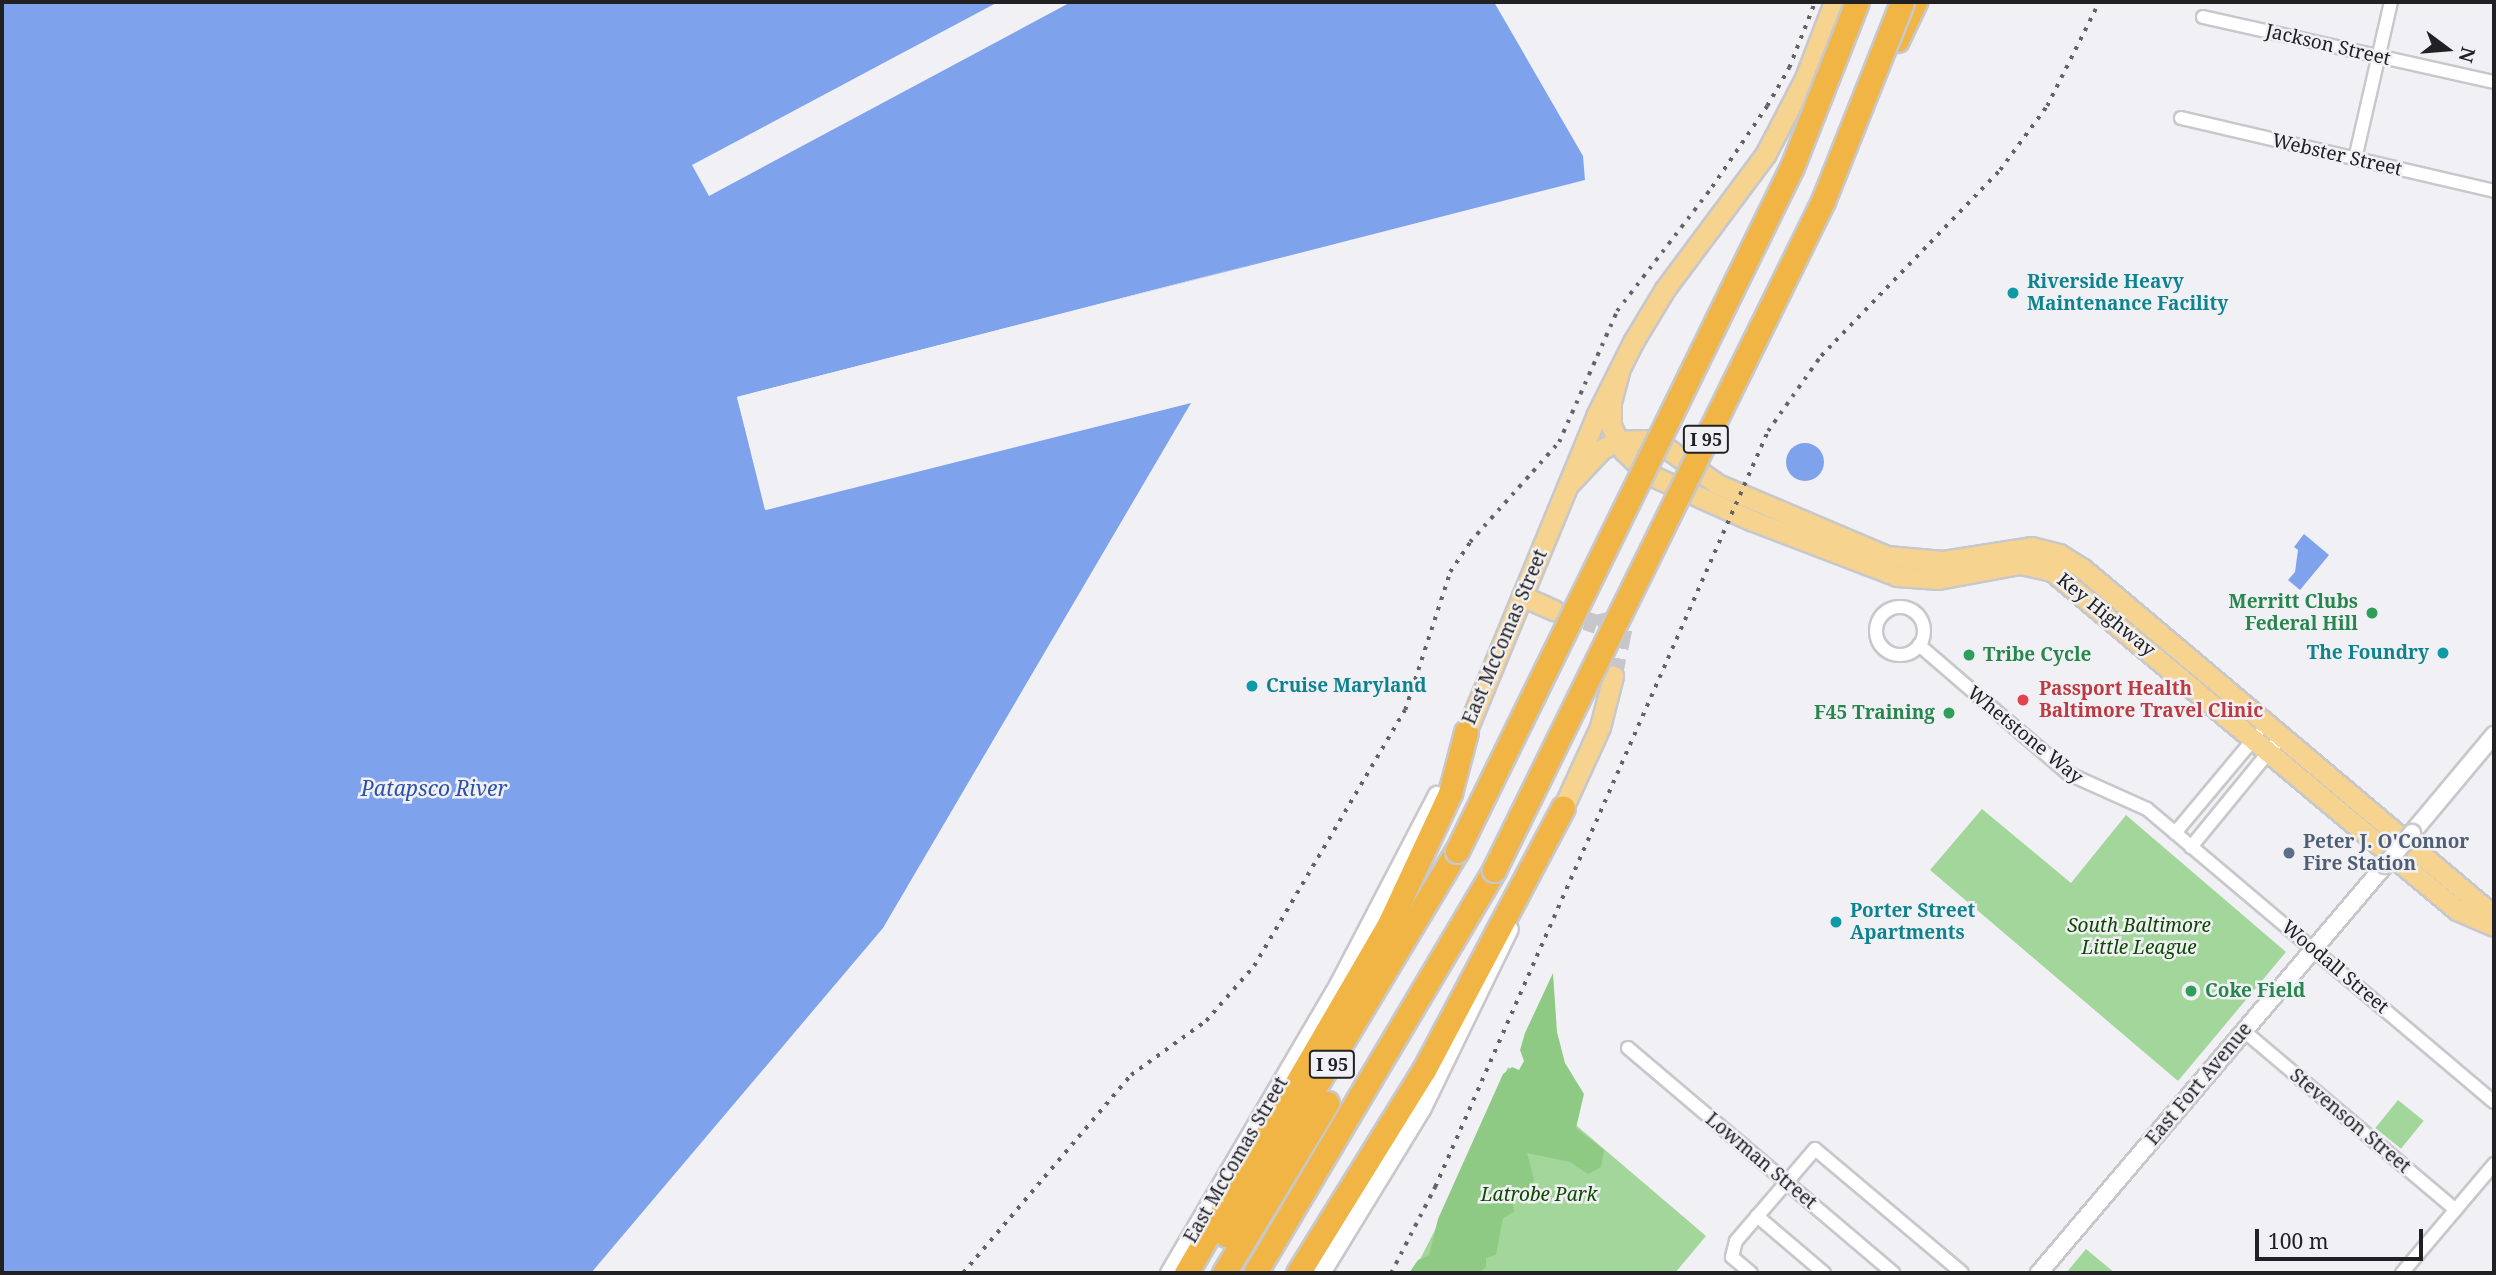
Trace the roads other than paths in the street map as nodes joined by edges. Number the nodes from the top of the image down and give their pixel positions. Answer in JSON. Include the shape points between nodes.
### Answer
{"nodes":[{"id":1,"x":1834,"y":2,"type":"edge"},
{"id":2,"x":1857,"y":2,"type":"edge"},
{"id":3,"x":1902,"y":2,"type":"edge"},
{"id":4,"x":1915,"y":2,"type":"edge"},
{"id":5,"x":2391,"y":2,"type":"edge"},
{"id":6,"x":2203,"y":17,"type":"dead end"},
{"id":7,"x":1892,"y":49,"type":"dead end"},
{"id":8,"x":2378,"y":56,"type":"junction"},
{"id":9,"x":2494,"y":82,"type":"edge"},
{"id":10,"x":2180,"y":118,"type":"dead end"},
{"id":11,"x":2356,"y":159,"type":"junction"},
{"id":12,"x":2494,"y":191,"type":"edge"},
{"id":13,"x":1619,"y":372,"type":"junction"},
{"id":14,"x":1617,"y":441,"type":"junction"},
{"id":15,"x":1569,"y":484,"type":"junction"},
{"id":16,"x":1522,"y":596,"type":"junction"},
{"id":17,"x":1554,"y":610,"type":"tunnel mouth"},
{"id":18,"x":1919,"y":645,"type":"dead end"},
{"id":19,"x":1613,"y":676,"type":"tunnel mouth"},
{"id":20,"x":1466,"y":732,"type":"junction"},
{"id":21,"x":2494,"y":735,"type":"edge"},
{"id":22,"x":2268,"y":743,"type":"junction"},
{"id":23,"x":1563,"y":808,"type":"junction"},
{"id":24,"x":2175,"y":833,"type":"junction"},
{"id":25,"x":2191,"y":847,"type":"junction"},
{"id":26,"x":1457,"y":851,"type":"junction"},
{"id":27,"x":1494,"y":870,"type":"junction"},
{"id":28,"x":2494,"y":916,"type":"edge"},
{"id":29,"x":2494,"y":926,"type":"edge"},
{"id":30,"x":2314,"y":949,"type":"junction"},
{"id":31,"x":2244,"y":1031,"type":"junction"},
{"id":32,"x":1629,"y":1048,"type":"dead end"},
{"id":33,"x":2494,"y":1102,"type":"edge"},
{"id":34,"x":2494,"y":1164,"type":"edge"},
{"id":35,"x":1785,"y":1183,"type":"junction"},
{"id":36,"x":2456,"y":1210,"type":"junction"},
{"id":37,"x":1757,"y":1216,"type":"junction"},
{"id":38,"x":1169,"y":1273,"type":"edge"},
{"id":39,"x":1186,"y":1273,"type":"edge"},
{"id":40,"x":1201,"y":1273,"type":"edge"},
{"id":41,"x":1224,"y":1273,"type":"edge"},
{"id":42,"x":1255,"y":1273,"type":"edge"},
{"id":43,"x":1273,"y":1273,"type":"edge"},
{"id":44,"x":1298,"y":1273,"type":"edge"},
{"id":45,"x":1322,"y":1273,"type":"edge"},
{"id":46,"x":1751,"y":1273,"type":"edge"},
{"id":47,"x":1824,"y":1273,"type":"edge"},
{"id":48,"x":1894,"y":1273,"type":"edge"},
{"id":49,"x":1962,"y":1273,"type":"edge"},
{"id":50,"x":2039,"y":1273,"type":"edge"},
{"id":51,"x":2402,"y":1273,"type":"edge"}],
"edges":[{"from":1,"to":13,"type":"main road","name":"East McComas Street","via":[[1777,134],[1735,199],[1665,289]]},
{"from":2,"to":26,"type":"highway","number":"I 95","bridge":true,"via":[[1787,179]]},
{"from":3,"to":27,"type":"highway","number":"I 95","bridge":true,"via":[[1823,201]]},
{"from":4,"to":7,"type":"highway"},
{"from":5,"to":8,"type":"street"},
{"from":6,"to":8,"type":"street","name":"Jackson Street"},
{"from":8,"to":9,"type":"street","name":"Jackson Street"},
{"from":8,"to":11,"type":"street"},
{"from":10,"to":11,"type":"street","name":"Webster Street"},
{"from":11,"to":12,"type":"street","name":"Webster Street"},
{"from":13,"to":14,"type":"main road","via":[[1610,411]]},
{"from":13,"to":15,"type":"main road","name":"East McComas Street"},
{"from":14,"to":15,"type":"main road","via":[[1589,459]]},
{"from":14,"to":22,"type":"main road","name":"Key Highway","via":[[1654,477],[1873,569],[1921,579],[2020,564],[2052,571]]},
{"from":14,"to":22,"type":"main road","name":"Key Highway","via":[[1660,445],[1717,484],[1887,556],[1943,561],[2031,547],[2059,554],[2083,569],[2266,724]]},
{"from":15,"to":16,"type":"main road","name":"East McComas Street"},
{"from":16,"to":17,"type":"main road"},
{"from":16,"to":20,"type":"main road","name":"East McComas Street"},
{"from":18,"to":24,"type":"street","name":"Whetstone Way","via":[[2069,774],[2137,803]]},
{"from":19,"to":23,"type":"main road","via":[[1600,727]]},
{"from":20,"to":38,"type":"street","name":"East McComas Street","via":[[1363,939]]},
{"from":20,"to":39,"type":"highway","via":[[1450,793],[1389,924]]},
{"from":21,"to":30,"type":"street","name":"East Fort Avenue","bridge":true},
{"from":22,"to":24,"type":"street"},
{"from":22,"to":25,"type":"street"},
{"from":22,"to":28,"type":"main road","name":"Key Highway"},
{"from":22,"to":29,"type":"main road","name":"Key Highway","via":[[2457,910]]},
{"from":23,"to":44,"type":"highway","via":[[1419,1079]]},
{"from":23,"to":45,"type":"street","via":[[1442,1071]]},
{"from":24,"to":25,"type":"street","name":"Woodall Street"},
{"from":25,"to":30,"type":"street","name":"Woodall Street"},
{"from":26,"to":40,"type":"highway","number":"I 95","via":[[1303,1114]]},
{"from":26,"to":41,"type":"highway","number":"I 95","via":[[1391,987]]},
{"from":27,"to":42,"type":"highway","number":"I 95"},
{"from":27,"to":43,"type":"highway","number":"I 95","via":[[1441,985]]},
{"from":30,"to":31,"type":"street","name":"East Fort Avenue"},
{"from":30,"to":33,"type":"street","name":"Woodall Street"},
{"from":31,"to":36,"type":"street","name":"Stevenson Street"},
{"from":31,"to":50,"type":"street","name":"East Fort Avenue"},
{"from":32,"to":35,"type":"street","name":"Lowman Street"},
{"from":34,"to":36,"type":"street"},
{"from":35,"to":37,"type":"street"},
{"from":35,"to":48,"type":"street","name":"Lowman Street"},
{"from":35,"to":49,"type":"street","via":[[1815,1149]]},
{"from":36,"to":51,"type":"street"},
{"from":37,"to":46,"type":"street","via":[[1736,1241],[1732,1257]]},
{"from":37,"to":47,"type":"street"}]}
